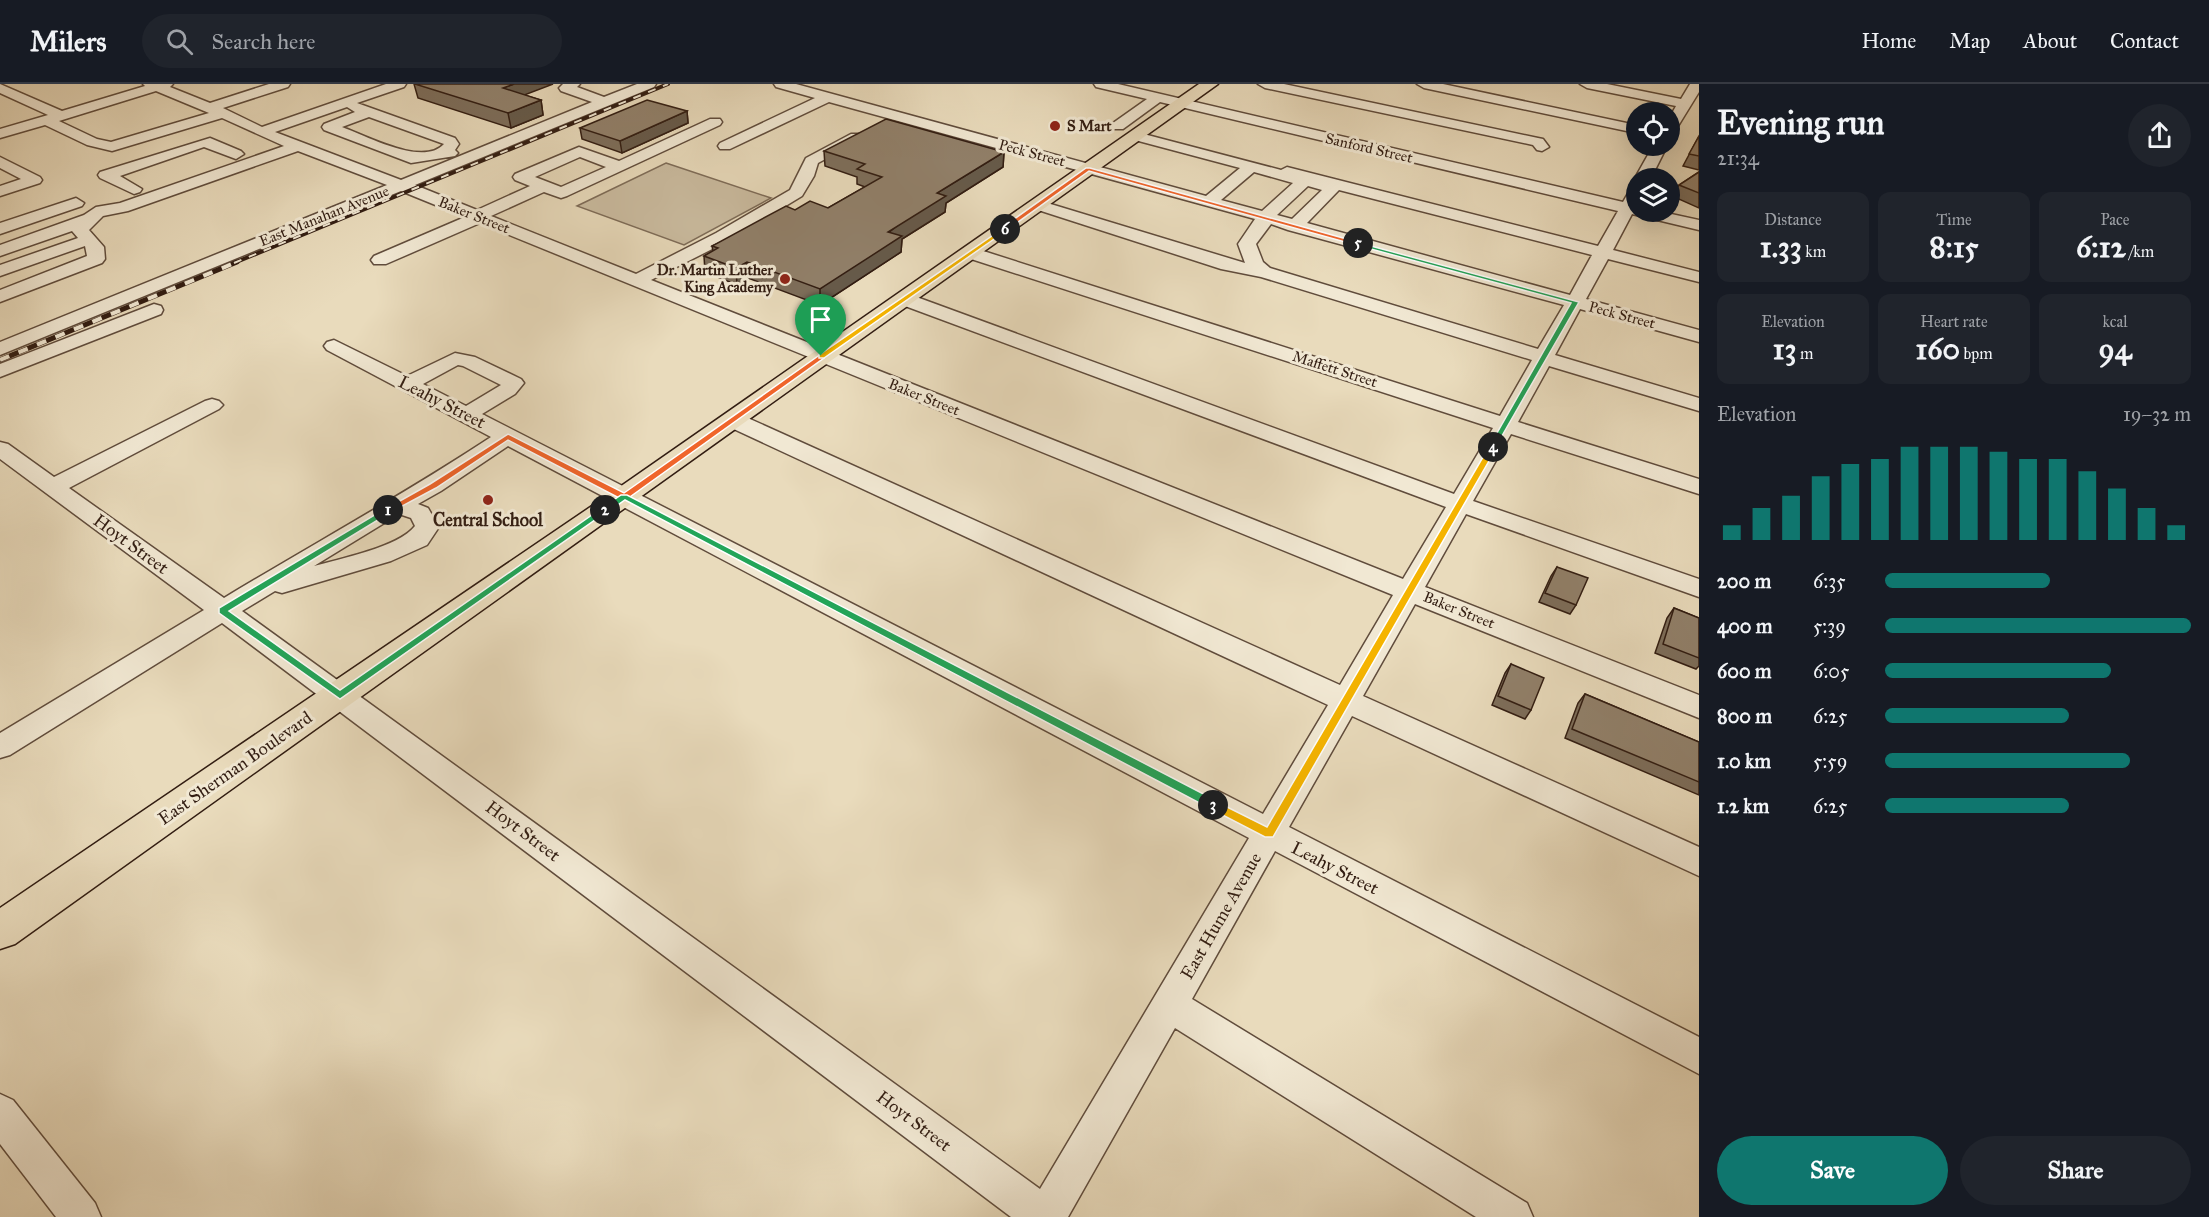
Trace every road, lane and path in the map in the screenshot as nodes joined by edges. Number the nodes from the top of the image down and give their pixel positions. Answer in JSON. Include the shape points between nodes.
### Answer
{"nodes":[{"id":1,"x":283,"y":84,"type":"edge"},
{"id":2,"x":399,"y":84,"type":"edge"},
{"id":3,"x":573,"y":84,"type":"edge"},
{"id":4,"x":649,"y":84,"type":"edge"},
{"id":5,"x":781,"y":84,"type":"edge"},
{"id":6,"x":1101,"y":84,"type":"edge"},
{"id":7,"x":1210,"y":84,"type":"edge"},
{"id":8,"x":1265,"y":84,"type":"edge"},
{"id":9,"x":1424,"y":84,"type":"edge"},
{"id":10,"x":1587,"y":84,"type":"edge"},
{"id":11,"x":1697,"y":84,"type":"edge"},
{"id":12,"x":158,"y":85,"type":"edge"},
{"id":13,"x":0,"y":88,"type":"edge"},
{"id":14,"x":607,"y":95,"type":"junction"},
{"id":15,"x":828,"y":97,"type":"junction"},
{"id":16,"x":1158,"y":98,"type":"junction"},
{"id":17,"x":344,"y":103,"type":"junction"},
{"id":18,"x":1182,"y":104,"type":"junction"},
{"id":19,"x":1685,"y":104,"type":"junction"},
{"id":20,"x":216,"y":111,"type":"junction"},
{"id":21,"x":369,"y":112,"type":"junction"},
{"id":22,"x":1680,"y":112,"type":"edge"},
{"id":23,"x":894,"y":115,"type":"junction"},
{"id":24,"x":62,"y":116,"type":"junction"},
{"id":25,"x":46,"y":120,"type":"junction"},
{"id":26,"x":716,"y":122,"type":"dead end"},
{"id":27,"x":405,"y":125,"type":"junction"},
{"id":28,"x":1118,"y":126,"type":"dead end"},
{"id":29,"x":1626,"y":127,"type":"edge"},
{"id":30,"x":261,"y":132,"type":"junction"},
{"id":31,"x":0,"y":134,"type":"edge"},
{"id":32,"x":1138,"y":135,"type":"junction"},
{"id":33,"x":364,"y":141,"type":"junction"},
{"id":34,"x":290,"y":143,"type":"junction"},
{"id":35,"x":725,"y":146,"type":"dead end"},
{"id":36,"x":1542,"y":147,"type":"dead end"},
{"id":37,"x":445,"y":152,"type":"junction"},
{"id":38,"x":236,"y":154,"type":"junction"},
{"id":39,"x":323,"y":156,"type":"junction"},
{"id":40,"x":465,"y":159,"type":"junction"},
{"id":41,"x":0,"y":162,"type":"edge"},
{"id":42,"x":619,"y":166,"type":"junction"},
{"id":43,"x":1251,"y":167,"type":"junction"},
{"id":44,"x":1088,"y":169,"type":"junction"},
{"id":45,"x":1526,"y":172,"type":"dead end"},
{"id":46,"x":1304,"y":181,"type":"junction"},
{"id":47,"x":45,"y":186,"type":"junction"},
{"id":48,"x":399,"y":186,"type":"junction"},
{"id":49,"x":544,"y":186,"type":"junction"},
{"id":50,"x":135,"y":189,"type":"junction"},
{"id":51,"x":0,"y":191,"type":"edge"},
{"id":52,"x":1583,"y":198,"type":"junction"},
{"id":53,"x":1208,"y":202,"type":"junction"},
{"id":54,"x":76,"y":203,"type":"junction"},
{"id":55,"x":1626,"y":204,"type":"edge"},
{"id":56,"x":1038,"y":205,"type":"junction"},
{"id":57,"x":96,"y":214,"type":"junction"},
{"id":58,"x":478,"y":216,"type":"junction"},
{"id":59,"x":1264,"y":218,"type":"junction"},
{"id":60,"x":1680,"y":219,"type":"edge"},
{"id":61,"x":1626,"y":220,"type":"edge"},
{"id":62,"x":1699,"y":225,"type":"edge"},
{"id":63,"x":1294,"y":226,"type":"junction"},
{"id":64,"x":0,"y":229,"type":"edge"},
{"id":65,"x":88,"y":239,"type":"junction"},
{"id":66,"x":0,"y":251,"type":"edge"},
{"id":67,"x":1604,"y":252,"type":"junction"},
{"id":68,"x":971,"y":253,"type":"junction"},
{"id":69,"x":380,"y":260,"type":"dead end"},
{"id":70,"x":0,"y":271,"type":"edge"},
{"id":71,"x":1264,"y":272,"type":"junction"},
{"id":72,"x":1699,"y":277,"type":"edge"},
{"id":73,"x":636,"y":281,"type":"junction"},
{"id":74,"x":0,"y":296,"type":"edge"},
{"id":75,"x":904,"y":299,"type":"junction"},
{"id":76,"x":1575,"y":302,"type":"junction"},
{"id":77,"x":154,"y":310,"type":"dead end"},
{"id":78,"x":1699,"y":336,"type":"edge"},
{"id":79,"x":334,"y":346,"type":"dead end"},
{"id":80,"x":0,"y":349,"type":"edge"},
{"id":81,"x":821,"y":356,"type":"junction"},
{"id":82,"x":1543,"y":358,"type":"junction"},
{"id":83,"x":0,"y":371,"type":"edge"},
{"id":84,"x":406,"y":384,"type":"junction"},
{"id":85,"x":212,"y":405,"type":"dead end"},
{"id":86,"x":1699,"y":405,"type":"edge"},
{"id":87,"x":466,"y":414,"type":"junction"},
{"id":88,"x":733,"y":420,"type":"junction"},
{"id":89,"x":1506,"y":424,"type":"junction"},
{"id":90,"x":508,"y":436,"type":"junction"},
{"id":91,"x":0,"y":449,"type":"edge"},
{"id":92,"x":52,"y":487,"type":"junction"},
{"id":93,"x":1699,"y":487,"type":"edge"},
{"id":94,"x":624,"y":497,"type":"junction"},
{"id":95,"x":1460,"y":504,"type":"junction"},
{"id":96,"x":399,"y":505,"type":"junction"},
{"id":97,"x":1699,"y":588,"type":"edge"},
{"id":98,"x":1409,"y":590,"type":"junction"},
{"id":99,"x":252,"y":592,"type":"junction"},
{"id":100,"x":222,"y":610,"type":"junction"},
{"id":101,"x":340,"y":695,"type":"junction"},
{"id":102,"x":1346,"y":700,"type":"junction"},
{"id":103,"x":1699,"y":707,"type":"edge"},
{"id":104,"x":0,"y":747,"type":"edge"},
{"id":105,"x":1269,"y":834,"type":"junction"},
{"id":106,"x":1699,"y":862,"type":"edge"},
{"id":107,"x":0,"y":931,"type":"edge"},
{"id":108,"x":1169,"y":1005,"type":"junction"},
{"id":109,"x":1699,"y":1056,"type":"edge"},
{"id":110,"x":0,"y":1113,"type":"edge"},
{"id":111,"x":81,"y":1217,"type":"edge"},
{"id":112,"x":1045,"y":1217,"type":"edge"},
{"id":113,"x":1513,"y":1217,"type":"edge"}],
"edges":[{"from":1,"to":20,"type":"street"},
{"from":2,"to":17,"type":"street"},
{"from":3,"to":14,"type":"street","via":[[566,88]]},
{"from":4,"to":14,"type":"street","name":"East Manahan Avenue","via":[[627,93]]},
{"from":5,"to":15,"type":"street","name":"Peck Street"},
{"from":6,"to":16,"type":"street","name":"Sanford Street"},
{"from":7,"to":18,"type":"main road","name":"East Sherman Boulevard"},
{"from":8,"to":36,"type":"street","via":[[1538,142]]},
{"from":9,"to":29,"type":"street"},
{"from":10,"to":19,"type":"street"},
{"from":11,"to":19,"type":"street"},
{"from":12,"to":20,"type":"street","name":"Baker Street"},
{"from":12,"to":24,"type":"street"},
{"from":13,"to":24,"type":"street"},
{"from":14,"to":40,"type":"street","name":"East Manahan Avenue"},
{"from":15,"to":23,"type":"street","name":"Peck Street"},
{"from":15,"to":35,"type":"street"},
{"from":16,"to":18,"type":"street","name":"Sanford Street"},
{"from":16,"to":28,"type":"street"},
{"from":17,"to":21,"type":"street"},
{"from":17,"to":30,"type":"street"},
{"from":18,"to":32,"type":"main road","name":"East Sherman Boulevard"},
{"from":18,"to":52,"type":"street","name":"Sanford Street"},
{"from":19,"to":22,"type":"street"},
{"from":20,"to":25,"type":"street","via":[[112,147]]},
{"from":20,"to":30,"type":"street","name":"Baker Street"},
{"from":21,"to":27,"type":"street"},
{"from":21,"to":33,"type":"street","via":[[329,127]]},
{"from":23,"to":44,"type":"street","name":"Peck Street"},
{"from":23,"to":73,"type":"street","via":[[811,161],[796,193]]},
{"from":24,"to":25,"type":"street"},
{"from":25,"to":31,"type":"street"},
{"from":26,"to":42,"type":"street"},
{"from":27,"to":33,"type":"street"},
{"from":27,"to":37,"type":"street","via":[[450,141],[452,144]]},
{"from":30,"to":34,"type":"street","name":"Baker Street"},
{"from":32,"to":43,"type":"street"},
{"from":32,"to":44,"type":"main road","name":"East Sherman Boulevard"},
{"from":32,"to":67,"type":"street"},
{"from":33,"to":37,"type":"street","via":[[411,158]]},
{"from":33,"to":39,"type":"street"},
{"from":34,"to":38,"type":"street"},
{"from":34,"to":39,"type":"street","name":"Baker Street"},
{"from":34,"to":57,"type":"street","via":[[122,208]]},
{"from":37,"to":40,"type":"street"},
{"from":38,"to":50,"type":"street"},
{"from":38,"to":50,"type":"street","via":[[210,142],[202,143],[106,175]]},
{"from":39,"to":48,"type":"street","name":"Baker Street"},
{"from":40,"to":48,"type":"street","name":"East Manahan Avenue"},
{"from":41,"to":47,"type":"street"},
{"from":42,"to":49,"type":"street","via":[[561,193]]},
{"from":42,"to":49,"type":"street","via":[[579,152],[512,171]]},
{"from":43,"to":46,"type":"street"},
{"from":43,"to":53,"type":"street"},
{"from":44,"to":53,"type":"street","name":"Peck Street"},
{"from":44,"to":56,"type":"main road","name":"East Sherman Boulevard"},
{"from":45,"to":52,"type":"street","via":[[1589,188]]},
{"from":46,"to":59,"type":"street"},
{"from":46,"to":63,"type":"street","via":[[1333,188]]},
{"from":47,"to":51,"type":"street"},
{"from":47,"to":54,"type":"street"},
{"from":48,"to":58,"type":"street","name":"Baker Street"},
{"from":48,"to":80,"type":"street","name":"East Manahan Avenue"},
{"from":49,"to":58,"type":"street"},
{"from":50,"to":57,"type":"street"},
{"from":52,"to":55,"type":"street","name":"Sanford Street"},
{"from":53,"to":59,"type":"street","name":"Peck Street"},
{"from":54,"to":57,"type":"street"},
{"from":54,"to":64,"type":"street"},
{"from":56,"to":68,"type":"main road","name":"East Sherman Boulevard"},
{"from":56,"to":71,"type":"street","via":[[1227,265]]},
{"from":57,"to":65,"type":"street","via":[[80,230]]},
{"from":57,"to":66,"type":"street"},
{"from":58,"to":69,"type":"street"},
{"from":58,"to":73,"type":"street","name":"Baker Street"},
{"from":59,"to":63,"type":"street","name":"Peck Street"},
{"from":59,"to":71,"type":"street","via":[[1247,244],[1255,265]]},
{"from":60,"to":62,"type":"street","name":"Sanford Street"},
{"from":61,"to":67,"type":"street","name":"East Hume Avenue"},
{"from":63,"to":76,"type":"street","name":"Peck Street"},
{"from":65,"to":70,"type":"street"},
{"from":65,"to":74,"type":"street","via":[[96,259]]},
{"from":67,"to":72,"type":"street"},
{"from":67,"to":76,"type":"street","name":"East Hume Avenue"},
{"from":68,"to":75,"type":"main road","name":"East Sherman Boulevard"},
{"from":68,"to":89,"type":"street","name":"Maffett Street"},
{"from":71,"to":82,"type":"street"},
{"from":73,"to":81,"type":"street","name":"Baker Street"},
{"from":75,"to":81,"type":"main road","name":"East Sherman Boulevard"},
{"from":75,"to":95,"type":"street"},
{"from":76,"to":78,"type":"street","name":"Peck Street"},
{"from":76,"to":82,"type":"street","name":"East Hume Avenue"},
{"from":77,"to":83,"type":"street"},
{"from":79,"to":84,"type":"street","name":"Leahy Street"},
{"from":81,"to":88,"type":"main road","name":"East Sherman Boulevard"},
{"from":81,"to":98,"type":"street","name":"Baker Street"},
{"from":82,"to":86,"type":"street"},
{"from":82,"to":89,"type":"street","name":"East Hume Avenue"},
{"from":84,"to":87,"type":"street","name":"Leahy Street"},
{"from":84,"to":87,"type":"street","via":[[455,359],[468,361],[514,383]]},
{"from":85,"to":92,"type":"street"},
{"from":87,"to":90,"type":"street","name":"Leahy Street"},
{"from":88,"to":94,"type":"main road","name":"East Sherman Boulevard"},
{"from":88,"to":102,"type":"street"},
{"from":89,"to":93,"type":"street","name":"Maffett Street"},
{"from":89,"to":95,"type":"street","name":"East Hume Avenue"},
{"from":90,"to":94,"type":"street","name":"Leahy Street"},
{"from":90,"to":96,"type":"street"},
{"from":91,"to":92,"type":"street","name":"Hoyt Street"},
{"from":92,"to":100,"type":"street","name":"Hoyt Street"},
{"from":94,"to":101,"type":"main road","name":"East Sherman Boulevard"},
{"from":94,"to":105,"type":"street","name":"Leahy Street"},
{"from":95,"to":97,"type":"street"},
{"from":95,"to":98,"type":"street","name":"East Hume Avenue"},
{"from":96,"to":99,"type":"street"},
{"from":96,"to":99,"type":"street","via":[[420,513],[427,527],[418,539],[382,555]]},
{"from":98,"to":102,"type":"street","name":"East Hume Avenue"},
{"from":98,"to":103,"type":"street","name":"Baker Street"},
{"from":99,"to":100,"type":"street"},
{"from":100,"to":101,"type":"street","name":"Hoyt Street"},
{"from":100,"to":104,"type":"street"},
{"from":101,"to":107,"type":"main road","name":"East Sherman Boulevard"},
{"from":101,"to":112,"type":"street","name":"Hoyt Street"},
{"from":102,"to":105,"type":"street","name":"East Hume Avenue"},
{"from":102,"to":106,"type":"street"},
{"from":105,"to":108,"type":"street","name":"East Hume Avenue"},
{"from":105,"to":109,"type":"street","name":"Leahy Street"},
{"from":108,"to":112,"type":"street","name":"East Hume Avenue"},
{"from":108,"to":113,"type":"street"},
{"from":110,"to":111,"type":"street"}]}
